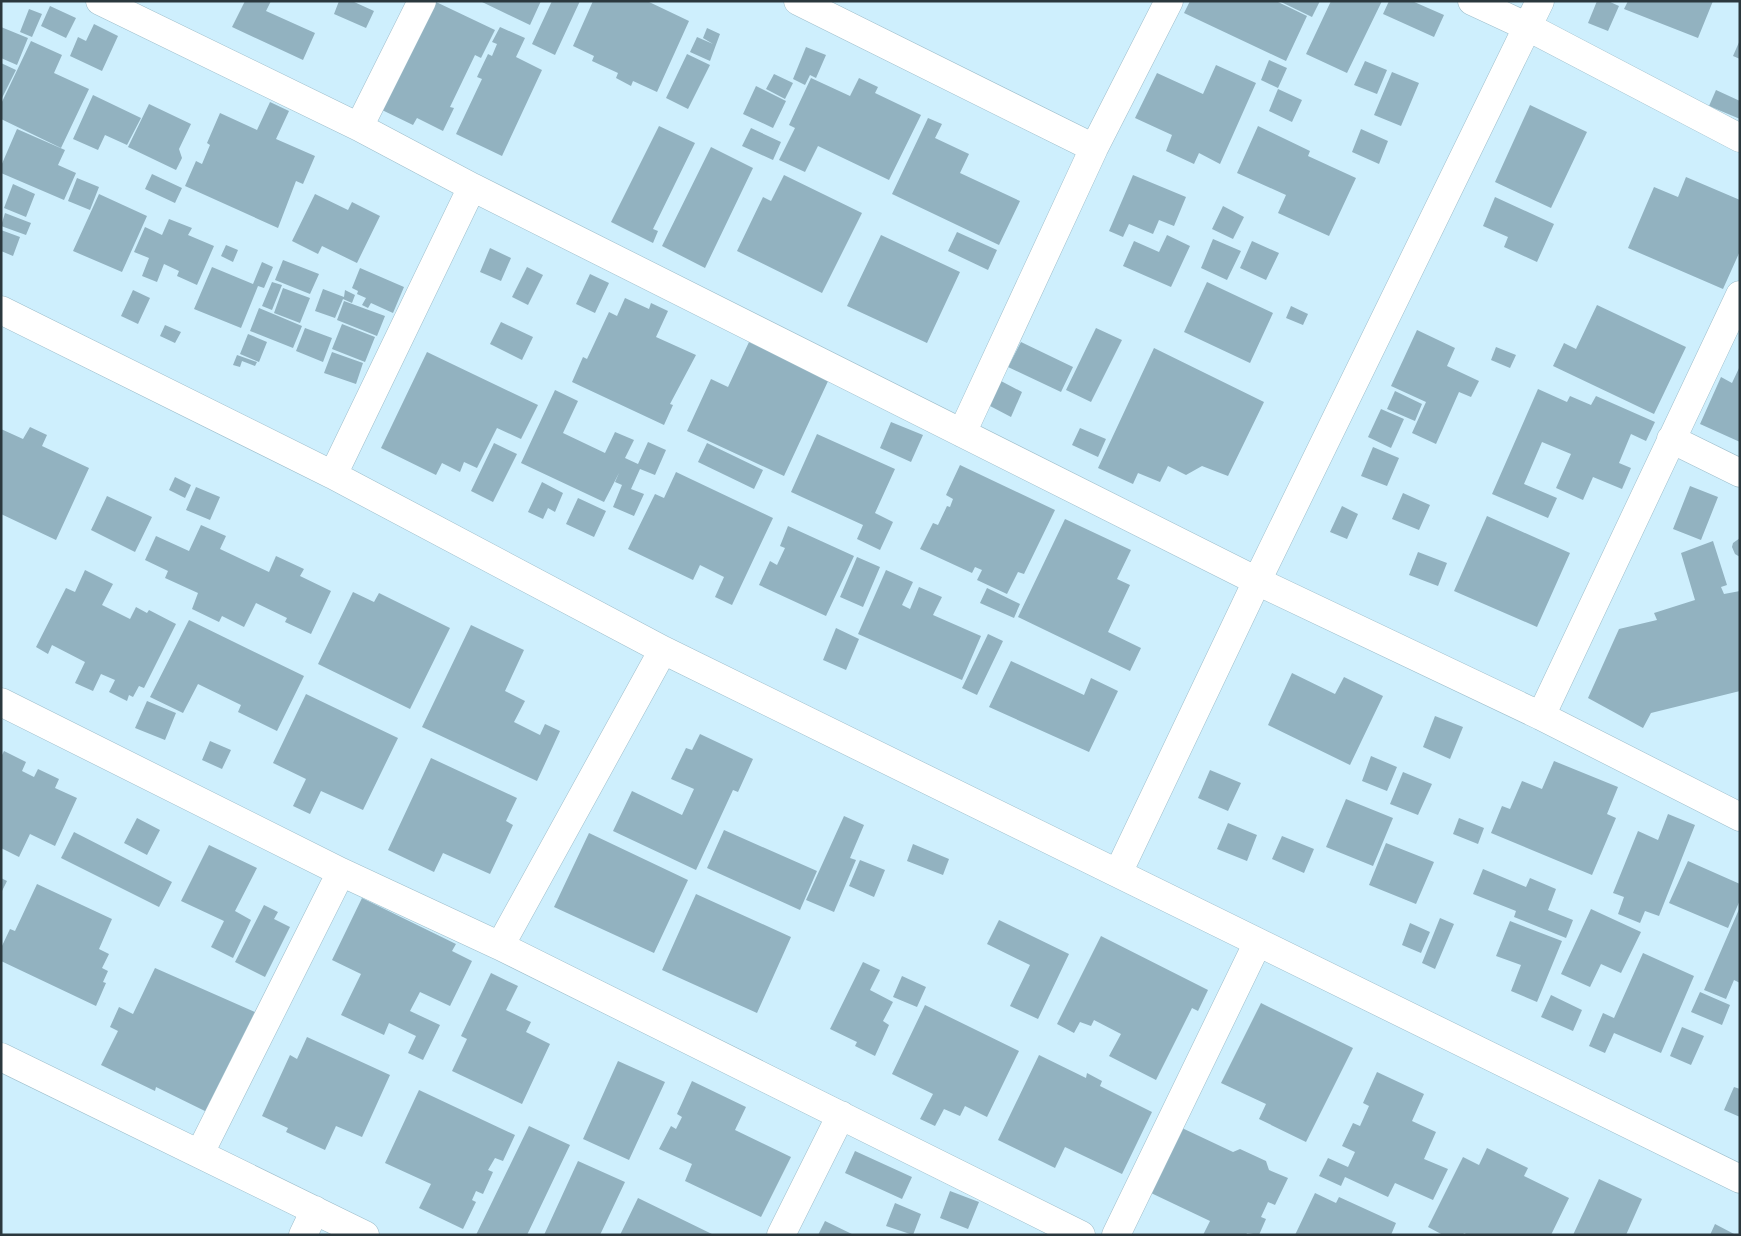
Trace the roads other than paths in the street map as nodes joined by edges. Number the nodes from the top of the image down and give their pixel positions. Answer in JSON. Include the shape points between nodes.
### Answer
{"nodes":[{"id":1,"x":100,"y":1,"type":"edge"},
{"id":2,"x":422,"y":1,"type":"edge"},
{"id":3,"x":798,"y":1,"type":"edge"},
{"id":4,"x":1169,"y":1,"type":"edge"},
{"id":5,"x":1472,"y":1,"type":"edge"},
{"id":6,"x":1540,"y":1,"type":"edge"},
{"id":7,"x":1528,"y":28,"type":"junction"},
{"id":8,"x":359,"y":127,"type":"junction"},
{"id":9,"x":1740,"y":138,"type":"edge"},
{"id":10,"x":1094,"y":148,"type":"junction"},
{"id":11,"x":472,"y":187,"type":"junction"},
{"id":12,"x":1740,"y":295,"type":"edge"},
{"id":13,"x":3,"y":316,"type":"edge"},
{"id":14,"x":962,"y":433,"type":"junction"},
{"id":15,"x":1671,"y":439,"type":"junction"},
{"id":16,"x":1740,"y":473,"type":"edge"},
{"id":17,"x":333,"y":475,"type":"junction"},
{"id":18,"x":1257,"y":581,"type":"junction"},
{"id":19,"x":663,"y":650,"type":"junction"},
{"id":20,"x":1,"y":702,"type":"edge"},
{"id":21,"x":1541,"y":716,"type":"junction"},
{"id":22,"x":1740,"y":817,"type":"edge"},
{"id":23,"x":341,"y":872,"type":"junction"},
{"id":24,"x":1118,"y":873,"type":"junction"},
{"id":25,"x":1257,"y":944,"type":"junction"},
{"id":26,"x":500,"y":946,"type":"junction"},
{"id":27,"x":2,"y":1061,"type":"edge"},
{"id":28,"x":841,"y":1115,"type":"junction"},
{"id":29,"x":200,"y":1153,"type":"junction"},
{"id":30,"x":1740,"y":1179,"type":"edge"},
{"id":31,"x":315,"y":1210,"type":"junction"},
{"id":32,"x":303,"y":1235,"type":"edge"},
{"id":33,"x":365,"y":1235,"type":"edge"},
{"id":34,"x":781,"y":1235,"type":"edge"},
{"id":35,"x":1080,"y":1235,"type":"edge"},
{"id":36,"x":1116,"y":1235,"type":"edge"}],
"edges":[{"from":1,"to":8,"type":"street"},
{"from":2,"to":8,"type":"street"},
{"from":3,"to":10,"type":"street"},
{"from":4,"to":10,"type":"street"},
{"from":5,"to":7,"type":"street"},
{"from":6,"to":7,"type":"street"},
{"from":7,"to":9,"type":"street"},
{"from":7,"to":18,"type":"street"},
{"from":8,"to":11,"type":"street"},
{"from":10,"to":14,"type":"street"},
{"from":11,"to":14,"type":"street"},
{"from":11,"to":17,"type":"street"},
{"from":12,"to":15,"type":"street"},
{"from":13,"to":17,"type":"street"},
{"from":14,"to":18,"type":"street"},
{"from":15,"to":16,"type":"street"},
{"from":15,"to":21,"type":"street"},
{"from":17,"to":19,"type":"street"},
{"from":18,"to":21,"type":"street"},
{"from":18,"to":24,"type":"street"},
{"from":19,"to":24,"type":"street"},
{"from":19,"to":26,"type":"street"},
{"from":20,"to":23,"type":"street"},
{"from":21,"to":22,"type":"street"},
{"from":23,"to":26,"type":"street"},
{"from":23,"to":29,"type":"street"},
{"from":24,"to":25,"type":"street"},
{"from":25,"to":30,"type":"street"},
{"from":25,"to":36,"type":"street"},
{"from":26,"to":28,"type":"street"},
{"from":27,"to":29,"type":"street"},
{"from":28,"to":34,"type":"street"},
{"from":28,"to":35,"type":"street"},
{"from":29,"to":31,"type":"street"},
{"from":31,"to":32,"type":"street"},
{"from":31,"to":33,"type":"street"}]}
